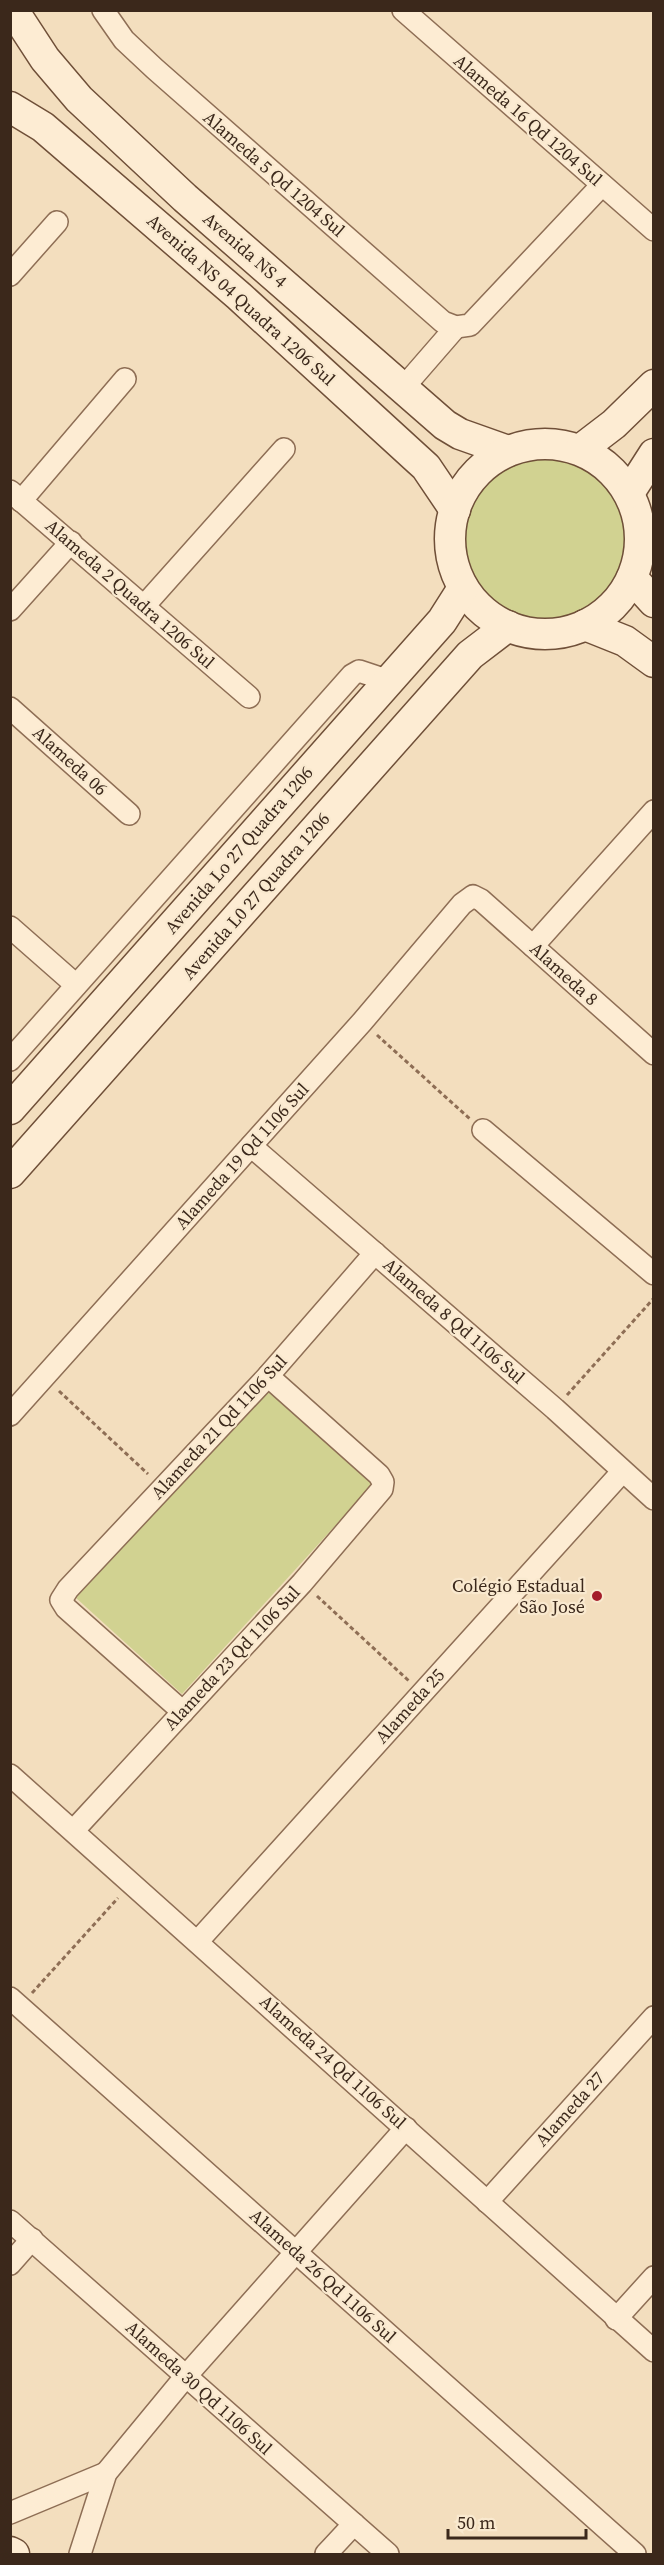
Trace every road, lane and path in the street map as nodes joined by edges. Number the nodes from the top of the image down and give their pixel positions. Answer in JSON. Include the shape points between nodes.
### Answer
{"nodes":[{"id":1,"x":13,"y":10,"type":"edge"},
{"id":2,"x":103,"y":10,"type":"edge"},
{"id":3,"x":403,"y":10,"type":"edge"},
{"id":4,"x":10,"y":106,"type":"edge"},
{"id":5,"x":602,"y":185,"type":"junction"},
{"id":6,"x":57,"y":222,"type":"dead end"},
{"id":7,"x":654,"y":230,"type":"edge"},
{"id":8,"x":10,"y":275,"type":"edge"},
{"id":9,"x":456,"y":327,"type":"junction"},
{"id":10,"x":125,"y":379,"type":"dead end"},
{"id":11,"x":654,"y":385,"type":"edge"},
{"id":12,"x":403,"y":388,"type":"junction"},
{"id":13,"x":284,"y":449,"type":"dead end"},
{"id":14,"x":580,"y":450,"type":"junction"},
{"id":15,"x":508,"y":451,"type":"junction"},
{"id":16,"x":654,"y":454,"type":"edge"},
{"id":17,"x":629,"y":493,"type":"junction"},
{"id":18,"x":16,"y":496,"type":"edge"},
{"id":19,"x":455,"y":510,"type":"junction"},
{"id":20,"x":71,"y":542,"type":"junction"},
{"id":21,"x":632,"y":578,"type":"junction"},
{"id":22,"x":464,"y":588,"type":"junction"},
{"id":23,"x":654,"y":602,"type":"edge"},
{"id":24,"x":144,"y":606,"type":"junction"},
{"id":25,"x":10,"y":610,"type":"edge"},
{"id":26,"x":585,"y":625,"type":"junction"},
{"id":27,"x":508,"y":626,"type":"junction"},
{"id":28,"x":654,"y":662,"type":"edge"},
{"id":29,"x":389,"y":681,"type":"junction"},
{"id":30,"x":249,"y":697,"type":"dead end"},
{"id":31,"x":10,"y":708,"type":"edge"},
{"id":32,"x":654,"y":811,"type":"edge"},
{"id":33,"x":129,"y":814,"type":"dead end"},
{"id":34,"x":473,"y":896,"type":"joint"},
{"id":35,"x":154,"y":897,"type":"junction"},
{"id":36,"x":180,"y":917,"type":"junction"},
{"id":37,"x":10,"y":927,"type":"edge"},
{"id":38,"x":119,"y":936,"type":"junction"},
{"id":39,"x":533,"y":946,"type":"junction"},
{"id":40,"x":145,"y":957,"type":"junction"},
{"id":41,"x":76,"y":985,"type":"junction"},
{"id":42,"x":362,"y":1022,"type":"junction"},
{"id":43,"x":654,"y":1054,"type":"edge"},
{"id":44,"x":10,"y":1060,"type":"edge"},
{"id":45,"x":10,"y":1109,"type":"edge"},
{"id":46,"x":483,"y":1130,"type":"joint"},
{"id":47,"x":251,"y":1146,"type":"junction"},
{"id":48,"x":10,"y":1173,"type":"edge"},
{"id":49,"x":375,"y":1253,"type":"junction"},
{"id":50,"x":654,"y":1274,"type":"edge"},
{"id":51,"x":654,"y":1298,"type":"edge"},
{"id":52,"x":268,"y":1376,"type":"junction"},
{"id":53,"x":44,"y":1377,"type":"junction"},
{"id":54,"x":555,"y":1409,"type":"junction"},
{"id":55,"x":10,"y":1415,"type":"edge"},
{"id":56,"x":622,"y":1472,"type":"junction"},
{"id":57,"x":162,"y":1487,"type":"junction"},
{"id":58,"x":654,"y":1499,"type":"edge"},
{"id":59,"x":302,"y":1583,"type":"junction"},
{"id":60,"x":421,"y":1693,"type":"junction"},
{"id":61,"x":183,"y":1712,"type":"junction"},
{"id":62,"x":10,"y":1775,"type":"edge"},
{"id":63,"x":74,"y":1830,"type":"junction"},
{"id":64,"x":131,"y":1884,"type":"junction"},
{"id":65,"x":198,"y":1941,"type":"junction"},
{"id":66,"x":15,"y":2002,"type":"edge"},
{"id":67,"x":654,"y":2017,"type":"edge"},
{"id":68,"x":406,"y":2128,"type":"junction"},
{"id":69,"x":487,"y":2202,"type":"junction"},
{"id":70,"x":10,"y":2221,"type":"edge"},
{"id":71,"x":32,"y":2239,"type":"junction"},
{"id":72,"x":296,"y":2253,"type":"junction"},
{"id":73,"x":10,"y":2264,"type":"edge"},
{"id":74,"x":654,"y":2277,"type":"edge"},
{"id":75,"x":616,"y":2319,"type":"junction"},
{"id":76,"x":654,"y":2351,"type":"edge"},
{"id":77,"x":186,"y":2376,"type":"junction"},
{"id":78,"x":106,"y":2474,"type":"junction"},
{"id":79,"x":10,"y":2513,"type":"edge"},
{"id":80,"x":354,"y":2524,"type":"junction"},
{"id":81,"x":80,"y":2554,"type":"edge"},
{"id":82,"x":326,"y":2554,"type":"edge"},
{"id":83,"x":388,"y":2554,"type":"edge"},
{"id":84,"x":635,"y":2554,"type":"edge"}],
"edges":[{"from":1,"to":12,"type":"main road","name":"Avenida NS 4","via":[[45,59],[79,99],[185,198]]},
{"from":2,"to":9,"type":"street","name":"Alameda 5 Qd 1204 Sul","via":[[124,40],[155,69],[443,322]]},
{"from":3,"to":5,"type":"street","name":"Alameda 16 Qd 1204 Sul"},
{"from":4,"to":19,"type":"main road","name":"Avenida NS 04 Quadra 1206 Sul","via":[[43,127],[239,296],[426,467]]},
{"from":5,"to":7,"type":"street","name":"Alameda 16 Qd 1204 Sul"},
{"from":5,"to":9,"type":"street","via":[[470,325]]},
{"from":6,"to":8,"type":"street"},
{"from":9,"to":12,"type":"street"},
{"from":10,"to":18,"type":"street"},
{"from":11,"to":14,"type":"main road"},
{"from":12,"to":15,"type":"main road","name":"Avenida NS 4","via":[[460,434]]},
{"from":13,"to":24,"type":"street"},
{"from":14,"to":15,"type":"main road","via":[[532,444]]},
{"from":14,"to":17,"type":"main road","via":[[602,462]]},
{"from":15,"to":19,"type":"main road","via":[[475,474]]},
{"from":16,"to":17,"type":"main road"},
{"from":17,"to":21,"type":"main road","via":[[640,527],[639,553]]},
{"from":18,"to":20,"type":"street","name":"Alameda 2 Quadra 1206 Sul"},
{"from":19,"to":22,"type":"main road","via":[[450,536],[453,563]]},
{"from":20,"to":24,"type":"street","name":"Alameda 2 Quadra 1206 Sul"},
{"from":20,"to":25,"type":"street"},
{"from":21,"to":23,"type":"main road"},
{"from":21,"to":26,"type":"main road","via":[[620,598]]},
{"from":22,"to":27,"type":"main road","via":[[483,610]]},
{"from":22,"to":29,"type":"main road","name":"Avenida Lo 27 Quadra 1206","via":[[442,621]]},
{"from":24,"to":30,"type":"street","name":"Alameda 2 Quadra 1206 Sul"},
{"from":26,"to":27,"type":"main road","via":[[547,634]]},
{"from":26,"to":28,"type":"main road","via":[[625,641]]},
{"from":27,"to":48,"type":"main road","name":"Avenida L0 27 Quadra 1206","via":[[470,655]]},
{"from":29,"to":35,"type":"street","via":[[359,671],[352,675]]},
{"from":29,"to":36,"type":"main road","name":"Avenida Lo 27 Quadra 1206"},
{"from":31,"to":33,"type":"street","name":"Alameda 06"},
{"from":32,"to":39,"type":"street"},
{"from":34,"to":39,"type":"street","name":"Alameda 8"},
{"from":34,"to":42,"type":"street","name":"Alameda 19 Qd 1106 Sul"},
{"from":35,"to":36,"type":"street"},
{"from":35,"to":38,"type":"street"},
{"from":36,"to":40,"type":"main road","name":"Avenida Lo 27 Quadra 1206"},
{"from":37,"to":41,"type":"street"},
{"from":38,"to":40,"type":"street"},
{"from":38,"to":41,"type":"street"},
{"from":39,"to":43,"type":"street","name":"Alameda 8"},
{"from":40,"to":45,"type":"main road","name":"Avenida Lo 27 Quadra 1206"},
{"from":41,"to":44,"type":"street"},
{"from":42,"to":46,"type":"path"},
{"from":42,"to":47,"type":"street","name":"Alameda 19 Qd 1106 Sul"},
{"from":46,"to":50,"type":"street"},
{"from":47,"to":49,"type":"street","name":"Alameda 8 Qd 1106 Sul"},
{"from":47,"to":53,"type":"street","name":"Alameda 19 Qd 1106 Sul"},
{"from":49,"to":52,"type":"street","name":"Alameda 21 Qd 1106 Sul"},
{"from":49,"to":54,"type":"street","name":"Alameda 8 Qd 1106 Sul"},
{"from":51,"to":54,"type":"path"},
{"from":52,"to":57,"type":"street","name":"Alameda 21 Qd 1106 Sul"},
{"from":52,"to":59,"type":"street","name":"Alameda 23 Qd 1106 Sul","via":[[383,1482],[382,1489]]},
{"from":53,"to":55,"type":"street","name":"Alameda 19 Qd 1106 Sul"},
{"from":53,"to":57,"type":"path"},
{"from":54,"to":56,"type":"street","name":"Alameda 8 Qd 1106 Sul"},
{"from":56,"to":58,"type":"street","name":"Alameda 8 Qd 1106 Sul"},
{"from":56,"to":60,"type":"street","name":"Alameda 25"},
{"from":57,"to":61,"type":"street","name":"Alameda 21 Qd 1106 Sul","via":[[61,1600]]},
{"from":59,"to":60,"type":"path"},
{"from":59,"to":61,"type":"street","name":"Alameda 23 Qd 1106 Sul"},
{"from":60,"to":65,"type":"street","name":"Alameda 25"},
{"from":61,"to":63,"type":"street","name":"Alameda 23 Qd 1106 Sul"},
{"from":62,"to":63,"type":"street","name":"Alameda 24 Qd 1106 Sul"},
{"from":63,"to":64,"type":"street","name":"Alameda 24 Qd 1106 Sul"},
{"from":64,"to":65,"type":"street","name":"Alameda 24 Qd 1106 Sul"},
{"from":64,"to":66,"type":"path"},
{"from":65,"to":68,"type":"street","name":"Alameda 24 Qd 1106 Sul"},
{"from":66,"to":72,"type":"street","name":"Alameda 26 Qd 1106 Sul"},
{"from":67,"to":69,"type":"street","name":"Alameda 27"},
{"from":68,"to":69,"type":"street","name":"Alameda 24 Qd 1106 Sul"},
{"from":68,"to":72,"type":"street"},
{"from":69,"to":75,"type":"street","name":"Alameda 24 Qd 1106 Sul"},
{"from":70,"to":71,"type":"street","name":"Alameda 30 Qd 1106 Sul"},
{"from":71,"to":73,"type":"street"},
{"from":71,"to":77,"type":"street","name":"Alameda 30 Qd 1106 Sul"},
{"from":72,"to":77,"type":"street"},
{"from":72,"to":84,"type":"street","name":"Alameda 26 Qd 1106 Sul"},
{"from":74,"to":75,"type":"street"},
{"from":75,"to":76,"type":"street","name":"Alameda 24 Qd 1106 Sul"},
{"from":77,"to":78,"type":"street"},
{"from":77,"to":80,"type":"street","name":"Alameda 30 Qd 1106 Sul"},
{"from":78,"to":79,"type":"street"},
{"from":78,"to":81,"type":"street"},
{"from":80,"to":82,"type":"street"},
{"from":80,"to":83,"type":"street","name":"Alameda 30 Qd 1106 Sul"}]}
